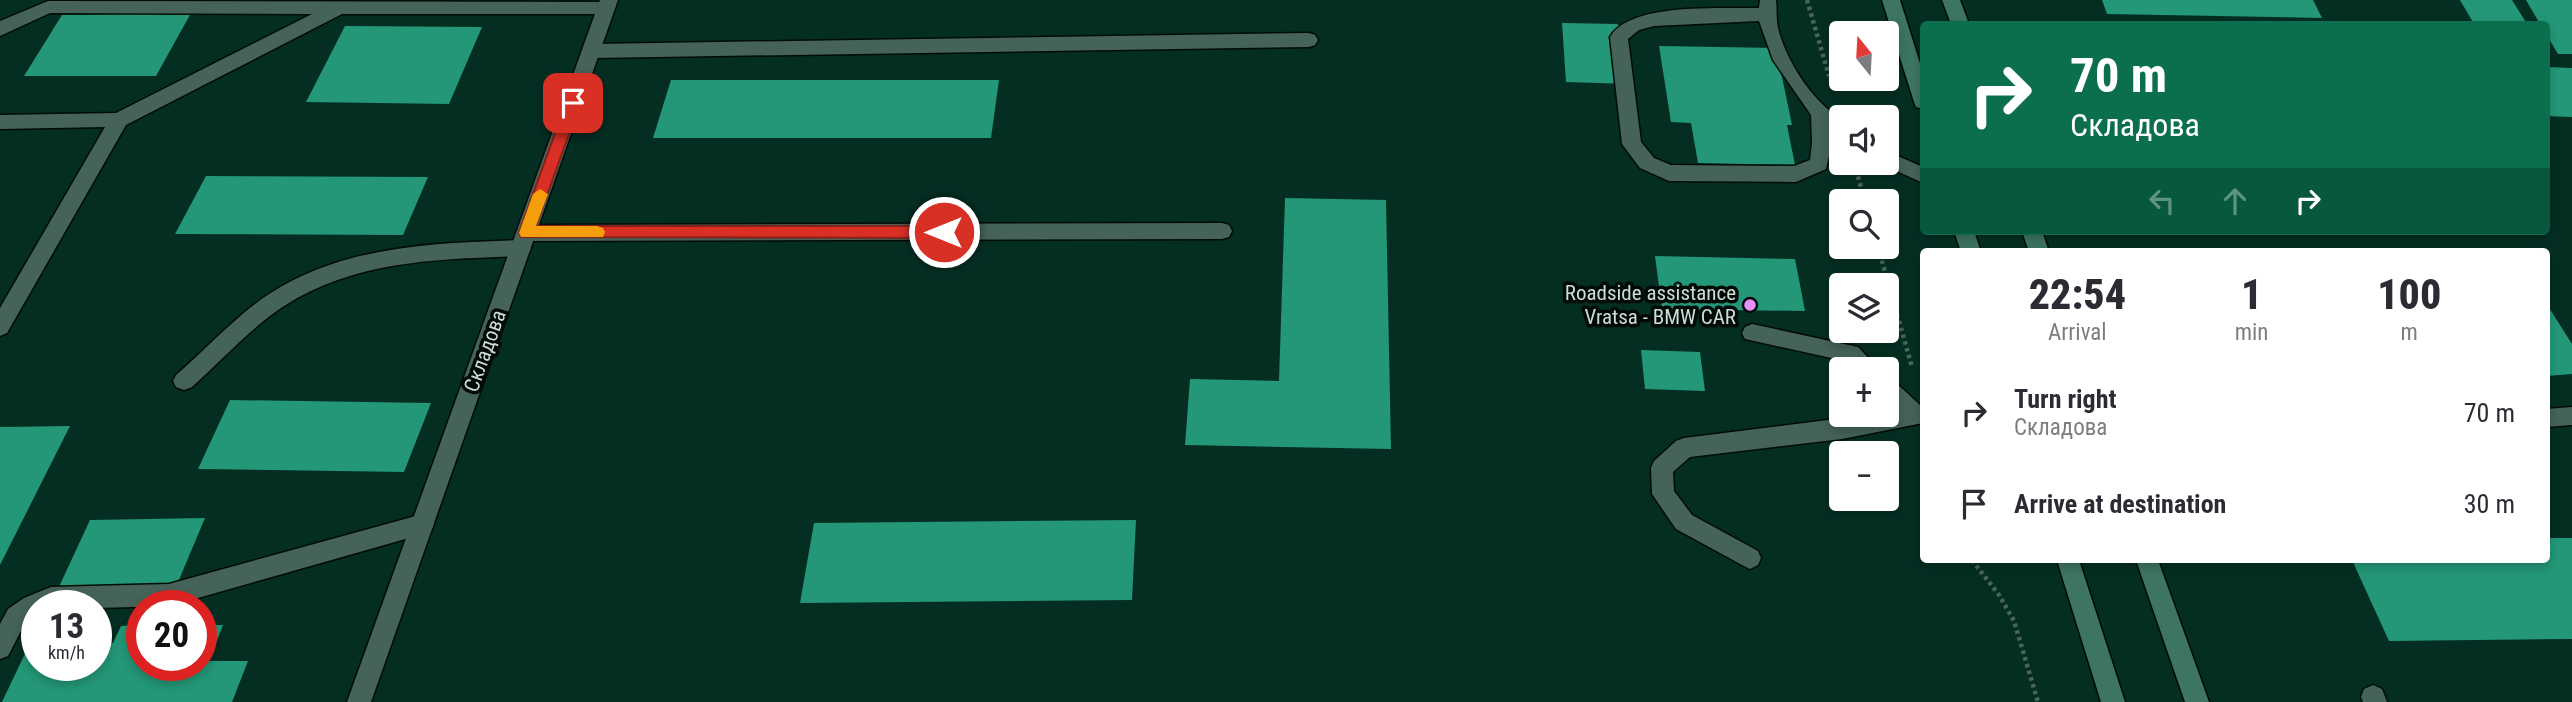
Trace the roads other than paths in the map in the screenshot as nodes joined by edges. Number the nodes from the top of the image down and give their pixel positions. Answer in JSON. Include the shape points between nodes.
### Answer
{"nodes":[{"id":1,"x":1891,"y":0,"type":"edge"},
{"id":2,"x":1951,"y":0,"type":"edge"},
{"id":3,"x":607,"y":4,"type":"edge"},
{"id":4,"x":340,"y":7,"type":"junction"},
{"id":5,"x":1767,"y":7,"type":"edge"},
{"id":6,"x":1959,"y":21,"type":"edge"},
{"id":7,"x":0,"y":29,"type":"edge"},
{"id":8,"x":1309,"y":40,"type":"dead end"},
{"id":9,"x":592,"y":51,"type":"junction"},
{"id":10,"x":1920,"y":92,"type":"edge"},
{"id":11,"x":1820,"y":114,"type":"junction"},
{"id":12,"x":119,"y":120,"type":"junction"},
{"id":13,"x":1829,"y":120,"type":"edge"},
{"id":14,"x":0,"y":122,"type":"edge"},
{"id":15,"x":1899,"y":164,"type":"edge"},
{"id":16,"x":1920,"y":174,"type":"edge"},
{"id":17,"x":1222,"y":231,"type":"dead end"},
{"id":18,"x":524,"y":240,"type":"junction"},
{"id":19,"x":0,"y":327,"type":"edge"},
{"id":20,"x":1752,"y":332,"type":"dead end"},
{"id":21,"x":1855,"y":357,"type":"edge"},
{"id":22,"x":184,"y":381,"type":"dead end"},
{"id":23,"x":1899,"y":398,"type":"edge"},
{"id":24,"x":1919,"y":415,"type":"edge"},
{"id":25,"x":2572,"y":416,"type":"edge"},
{"id":26,"x":2550,"y":418,"type":"edge"},
{"id":27,"x":423,"y":524,"type":"junction"},
{"id":28,"x":1750,"y":558,"type":"dead end"},
{"id":29,"x":2069,"y":563,"type":"edge"},
{"id":30,"x":2148,"y":563,"type":"edge"},
{"id":31,"x":0,"y":648,"type":"edge"},
{"id":32,"x":359,"y":702,"type":"edge"},
{"id":33,"x":2113,"y":702,"type":"edge"},
{"id":34,"x":2197,"y":702,"type":"edge"}],
"edges":[{"from":1,"to":10,"type":"main road"},
{"from":2,"to":6,"type":"main road"},
{"from":3,"to":4,"type":"street"},
{"from":3,"to":9,"type":"street","name":"Складова"},
{"from":4,"to":7,"type":"street","via":[[48,7]]},
{"from":4,"to":12,"type":"street"},
{"from":5,"to":11,"type":"street","via":[[1783,63]]},
{"from":5,"to":11,"type":"street","via":[[1654,19],[1633,25],[1619,37],[1632,144],[1647,163],[1669,173],[1796,174],[1819,164]]},
{"from":8,"to":9,"type":"street"},
{"from":9,"to":18,"type":"street","name":"Складова"},
{"from":11,"to":13,"type":"street"},
{"from":12,"to":14,"type":"street"},
{"from":12,"to":19,"type":"street"},
{"from":15,"to":16,"type":"street"},
{"from":17,"to":18,"type":"street"},
{"from":18,"to":22,"type":"street","via":[[427,251],[322,275],[275,301]]},
{"from":18,"to":27,"type":"street","name":"Складова"},
{"from":20,"to":21,"type":"street"},
{"from":23,"to":24,"type":"street"},
{"from":24,"to":28,"type":"street","via":[[1684,448],[1662,468],[1663,494],[1684,522]]},
{"from":25,"to":26,"type":"street"},
{"from":27,"to":31,"type":"street","via":[[169,595],[51,598],[16,617]]},
{"from":27,"to":32,"type":"street","name":"Складова"},
{"from":29,"to":33,"type":"main road"},
{"from":30,"to":34,"type":"main road"}]}
